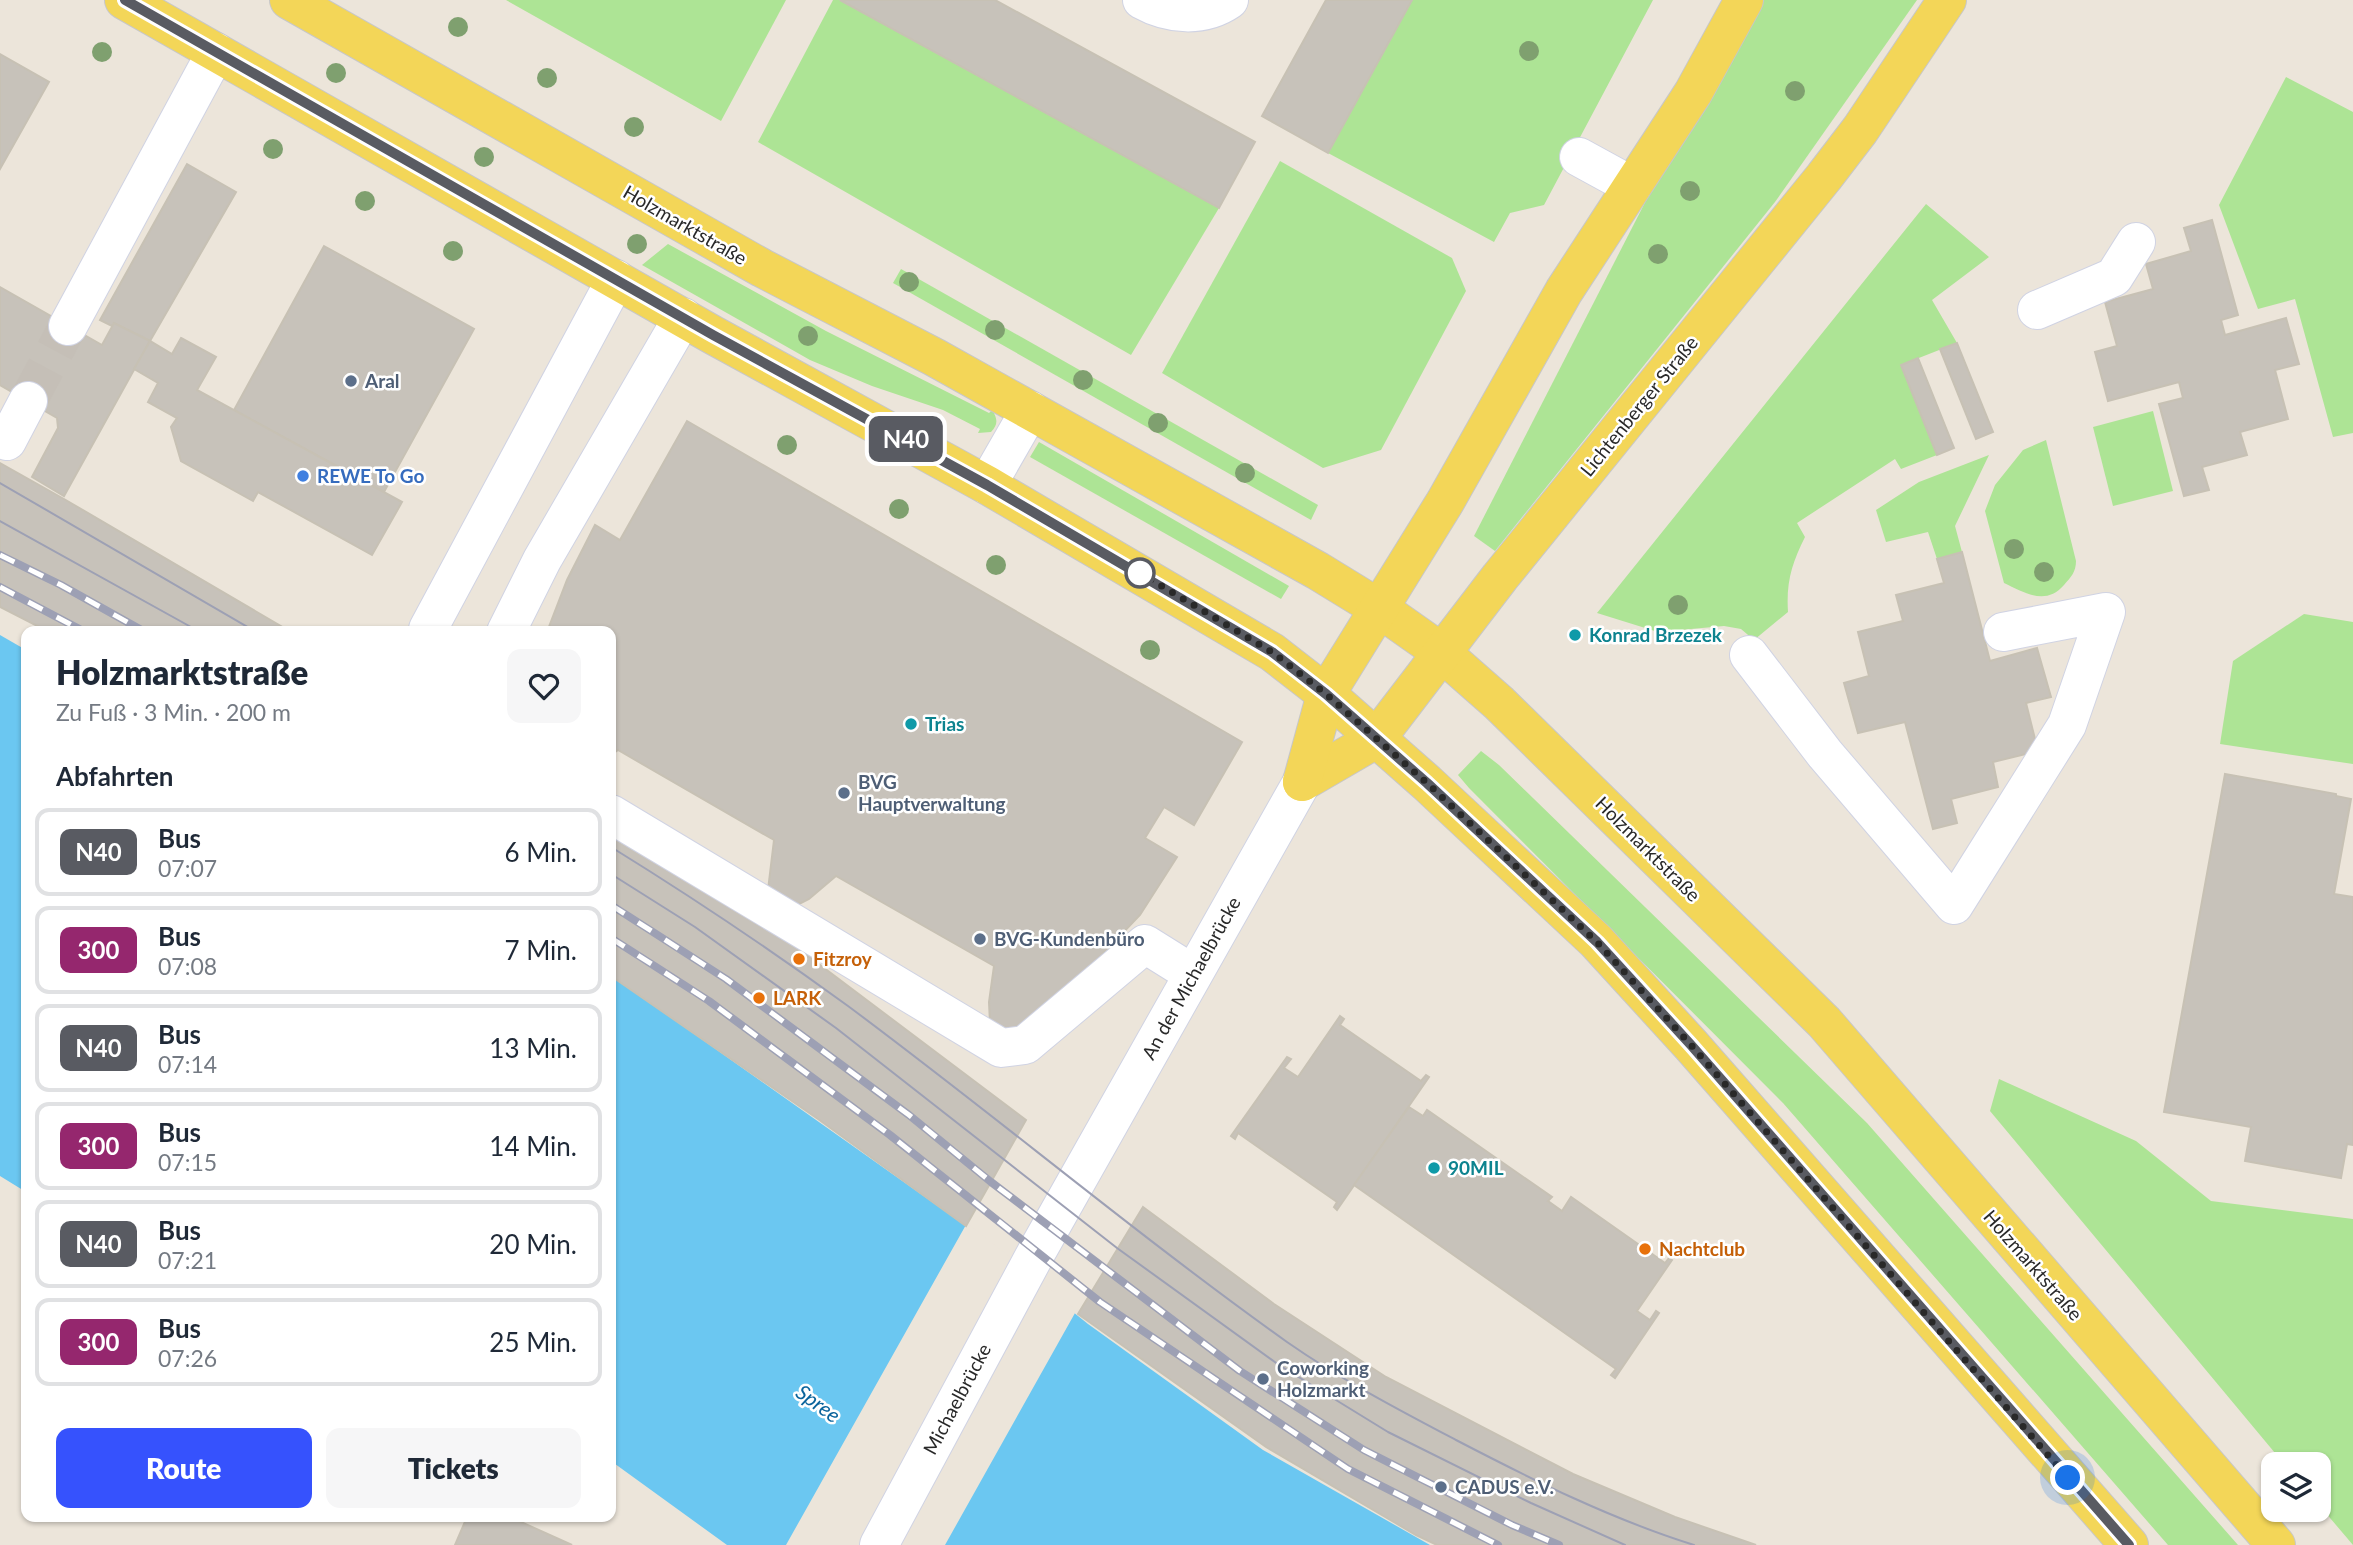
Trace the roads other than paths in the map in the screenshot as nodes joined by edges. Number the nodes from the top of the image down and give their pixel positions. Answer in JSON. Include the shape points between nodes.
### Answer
{"nodes":[{"id":1,"x":124,"y":0,"type":"edge"},
{"id":2,"x":289,"y":0,"type":"edge"},
{"id":3,"x":1142,"y":0,"type":"edge"},
{"id":4,"x":1744,"y":0,"type":"edge"},
{"id":5,"x":1947,"y":0,"type":"edge"},
{"id":6,"x":1223,"y":4,"type":"edge"},
{"id":7,"x":216,"y":51,"type":"junction"},
{"id":8,"x":1579,"y":157,"type":"dead end"},
{"id":9,"x":1632,"y":186,"type":"junction"},
{"id":10,"x":2136,"y":242,"type":"dead end"},
{"id":11,"x":616,"y":279,"type":"junction"},
{"id":12,"x":2038,"y":310,"type":"dead end"},
{"id":13,"x":683,"y":317,"type":"junction"},
{"id":14,"x":68,"y":326,"type":"tunnel mouth"},
{"id":15,"x":28,"y":401,"type":"tunnel mouth"},
{"id":16,"x":1030,"y":410,"type":"junction"},
{"id":17,"x":7,"y":441,"type":"dead end"},
{"id":18,"x":987,"y":485,"type":"junction"},
{"id":19,"x":1380,"y":609,"type":"junction"},
{"id":20,"x":430,"y":626,"type":"edge"},
{"id":21,"x":509,"y":626,"type":"edge"},
{"id":22,"x":2003,"y":632,"type":"dead end"},
{"id":23,"x":1441,"y":653,"type":"junction"},
{"id":24,"x":1749,"y":656,"type":"dead end"},
{"id":25,"x":1326,"y":694,"type":"junction"},
{"id":26,"x":1376,"y":739,"type":"junction"},
{"id":27,"x":1302,"y":782,"type":"junction"},
{"id":28,"x":616,"y":817,"type":"edge"},
{"id":29,"x":1193,"y":974,"type":"junction"},
{"id":30,"x":1036,"y":1254,"type":"joint"},
{"id":31,"x":879,"y":1545,"type":"edge"},
{"id":32,"x":2129,"y":1545,"type":"edge"},
{"id":33,"x":2276,"y":1545,"type":"edge"}],
"edges":[{"from":1,"to":7,"type":"main road"},
{"from":2,"to":16,"type":"main road","name":"Holzmarktstraße","via":[[762,268]]},
{"from":3,"to":6,"type":"street","via":[[1187,14]]},
{"from":4,"to":9,"type":"main road","via":[[1693,93]]},
{"from":5,"to":23,"type":"main road","name":"Lichtenberger Straße","via":[[1824,177]]},
{"from":7,"to":11,"type":"main road"},
{"from":7,"to":14,"type":"street"},
{"from":8,"to":9,"type":"street"},
{"from":9,"to":19,"type":"main road","via":[[1564,292]]},
{"from":10,"to":12,"type":"street","via":[[2114,277]]},
{"from":11,"to":13,"type":"main road"},
{"from":11,"to":20,"type":"street"},
{"from":13,"to":18,"type":"main road"},
{"from":13,"to":21,"type":"street","via":[[542,560]]},
{"from":15,"to":17,"type":"street"},
{"from":16,"to":18,"type":"street"},
{"from":16,"to":19,"type":"main road","name":"Holzmarktstraße"},
{"from":18,"to":25,"type":"main road","via":[[1272,652]]},
{"from":19,"to":23,"type":"main road","name":"Holzmarktstraße"},
{"from":19,"to":25,"type":"main road"},
{"from":22,"to":24,"type":"street","via":[[2106,612],[2067,725],[1954,905],[1825,754]]},
{"from":23,"to":26,"type":"main road","name":"Lichtenberger Straße"},
{"from":23,"to":33,"type":"main road","name":"Holzmarktstraße","via":[[1531,734],[1824,1022]]},
{"from":25,"to":26,"type":"main road"},
{"from":25,"to":27,"type":"main road","name":"An der Michaelbrücke"},
{"from":26,"to":27,"type":"main road","name":"Lichtenberger Straße"},
{"from":26,"to":32,"type":"main road","via":[[1597,942]]},
{"from":27,"to":29,"type":"street","name":"An der Michaelbrücke"},
{"from":28,"to":29,"type":"street","via":[[1001,1048],[1024,1045],[1145,944]]},
{"from":29,"to":30,"type":"street","name":"An der Michaelbrücke"},
{"from":30,"to":31,"type":"street","name":"Michaelbrücke"}]}
